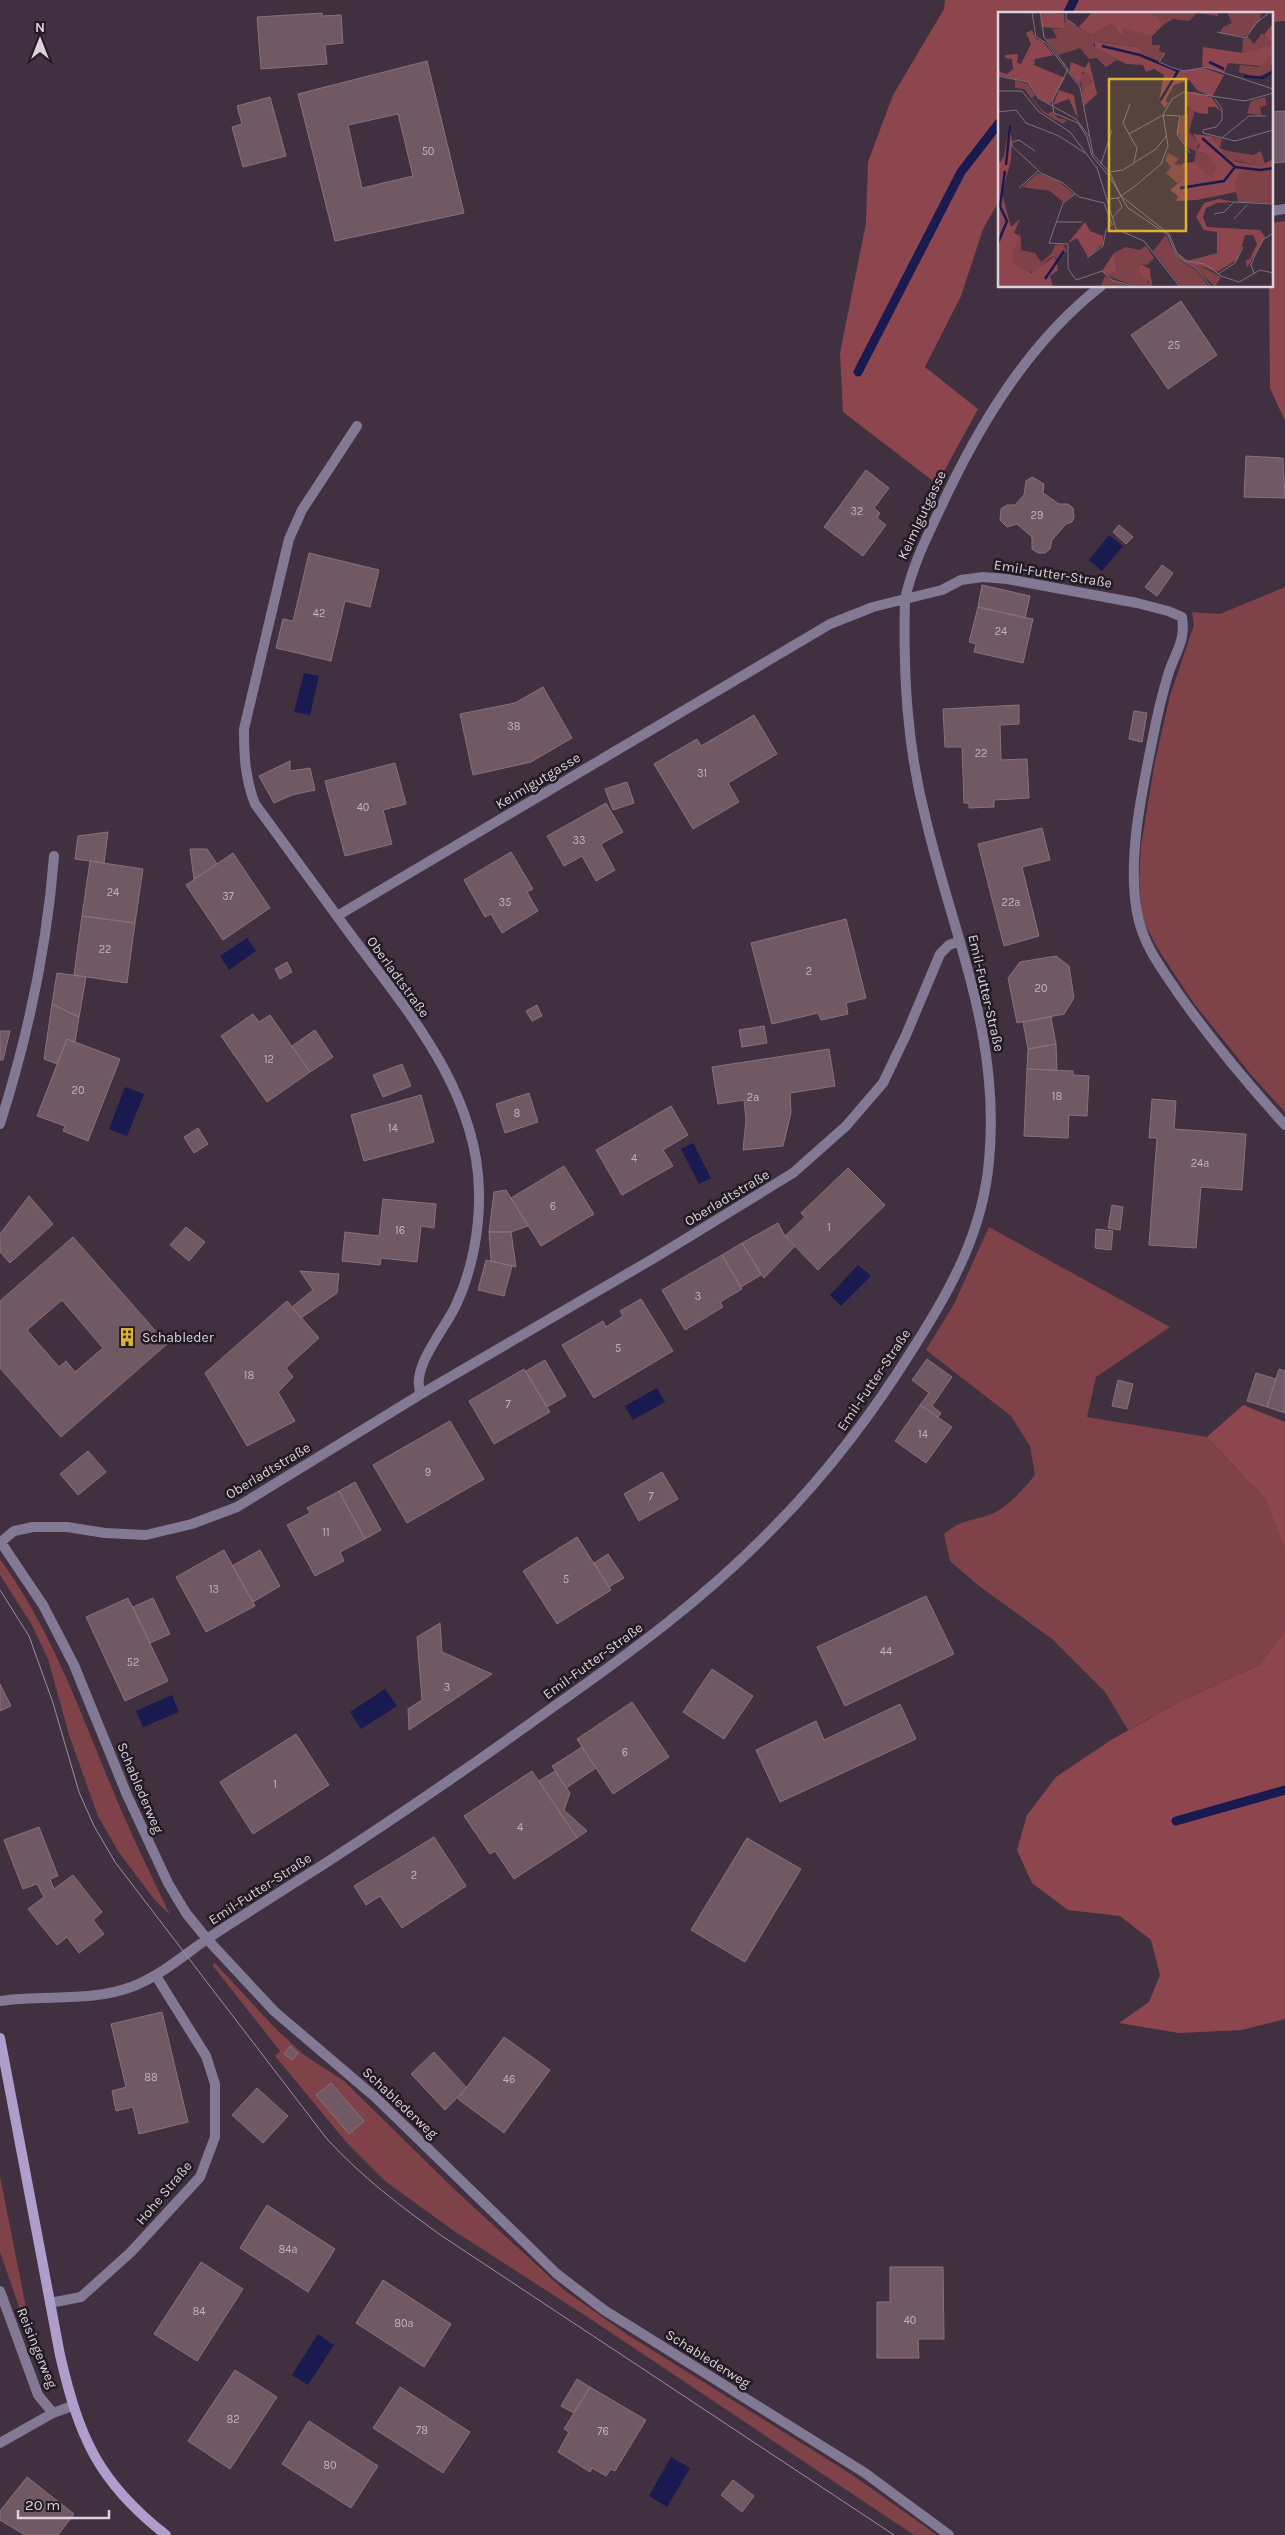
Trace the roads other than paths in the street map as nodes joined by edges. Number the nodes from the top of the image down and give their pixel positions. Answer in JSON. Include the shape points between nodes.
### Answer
{"nodes":[{"id":1,"x":1285,"y":209,"type":"edge"},
{"id":2,"x":1272,"y":211,"type":"edge"},
{"id":3,"x":1098,"y":288,"type":"edge"},
{"id":4,"x":357,"y":426,"type":"dead end"},
{"id":5,"x":906,"y":599,"type":"junction"},
{"id":6,"x":54,"y":856,"type":"dead end"},
{"id":7,"x":337,"y":916,"type":"junction"},
{"id":8,"x":960,"y":941,"type":"junction"},
{"id":9,"x":0,"y":1124,"type":"edge"},
{"id":10,"x":1285,"y":1125,"type":"edge"},
{"id":11,"x":421,"y":1394,"type":"junction"},
{"id":12,"x":0,"y":1541,"type":"edge"},
{"id":13,"x":207,"y":1940,"type":"junction"},
{"id":14,"x":156,"y":1976,"type":"junction"},
{"id":15,"x":0,"y":2001,"type":"edge"},
{"id":16,"x":0,"y":2038,"type":"edge"},
{"id":17,"x":0,"y":2291,"type":"edge"},
{"id":18,"x":50,"y":2303,"type":"junction"},
{"id":19,"x":72,"y":2406,"type":"junction"},
{"id":20,"x":53,"y":2413,"type":"junction"},
{"id":21,"x":0,"y":2443,"type":"edge"},
{"id":22,"x":166,"y":2535,"type":"edge"},
{"id":23,"x":949,"y":2535,"type":"edge"}],
"edges":[{"from":1,"to":2,"type":"street"},
{"from":3,"to":5,"type":"street","name":"Keimlgutgasse","via":[[1048,334],[990,413],[962,461],[912,568]]},
{"from":4,"to":7,"type":"street","via":[[302,510],[289,539],[244,729],[247,784],[255,804]]},
{"from":5,"to":7,"type":"street","name":"Keimlgutgasse","via":[[873,607],[830,624]]},
{"from":5,"to":8,"type":"street","name":"Emil-Futter-Straße","via":[[906,700],[912,755],[925,820]]},
{"from":5,"to":10,"type":"street","name":"Emil-Futter-Straße","via":[[942,590],[961,580],[983,577],[1137,603],[1182,617],[1184,633],[1159,709],[1142,803],[1134,878],[1138,916],[1146,945],[1198,1022]]},
{"from":6,"to":9,"type":"street","via":[[40,975]]},
{"from":7,"to":11,"type":"street","name":"Oberladtstraße","via":[[423,1035],[448,1076],[466,1115],[475,1155],[479,1191],[470,1269],[456,1306],[420,1371],[417,1386]]},
{"from":8,"to":11,"type":"street","name":"Oberladtstraße","via":[[949,945],[940,954],[883,1083],[846,1126],[793,1173]]},
{"from":8,"to":13,"type":"street","name":"Emil-Futter-Straße","via":[[986,1040],[991,1085],[989,1165],[981,1212],[955,1279],[874,1410],[772,1530],[640,1645],[419,1804]]},
{"from":11,"to":12,"type":"street","name":"Oberladtstraße","via":[[237,1507],[192,1524],[146,1535],[33,1527],[14,1531]]},
{"from":12,"to":13,"type":"street","name":"Schablederweg","via":[[43,1605],[74,1664],[150,1847],[186,1913]]},
{"from":13,"to":14,"type":"street","name":"Emil-Futter-Straße"},
{"from":13,"to":23,"type":"street","name":"Schablederweg","via":[[274,2011],[375,2097],[557,2274],[604,2310],[865,2473]]},
{"from":14,"to":15,"type":"street","name":"Emil-Futter-Straße","via":[[129,1988],[91,1997],[21,1997]]},
{"from":14,"to":18,"type":"street","name":"Hohe Straße","via":[[206,2056],[215,2084],[216,2137],[200,2177],[131,2252],[82,2297]]},
{"from":16,"to":18,"type":"main road"},
{"from":17,"to":20,"type":"street","name":"Reisingerweg","via":[[38,2395]]},
{"from":18,"to":19,"type":"main road"},
{"from":19,"to":20,"type":"street"},
{"from":19,"to":22,"type":"main road","via":[[91,2451],[115,2488]]},
{"from":20,"to":21,"type":"street"}]}
